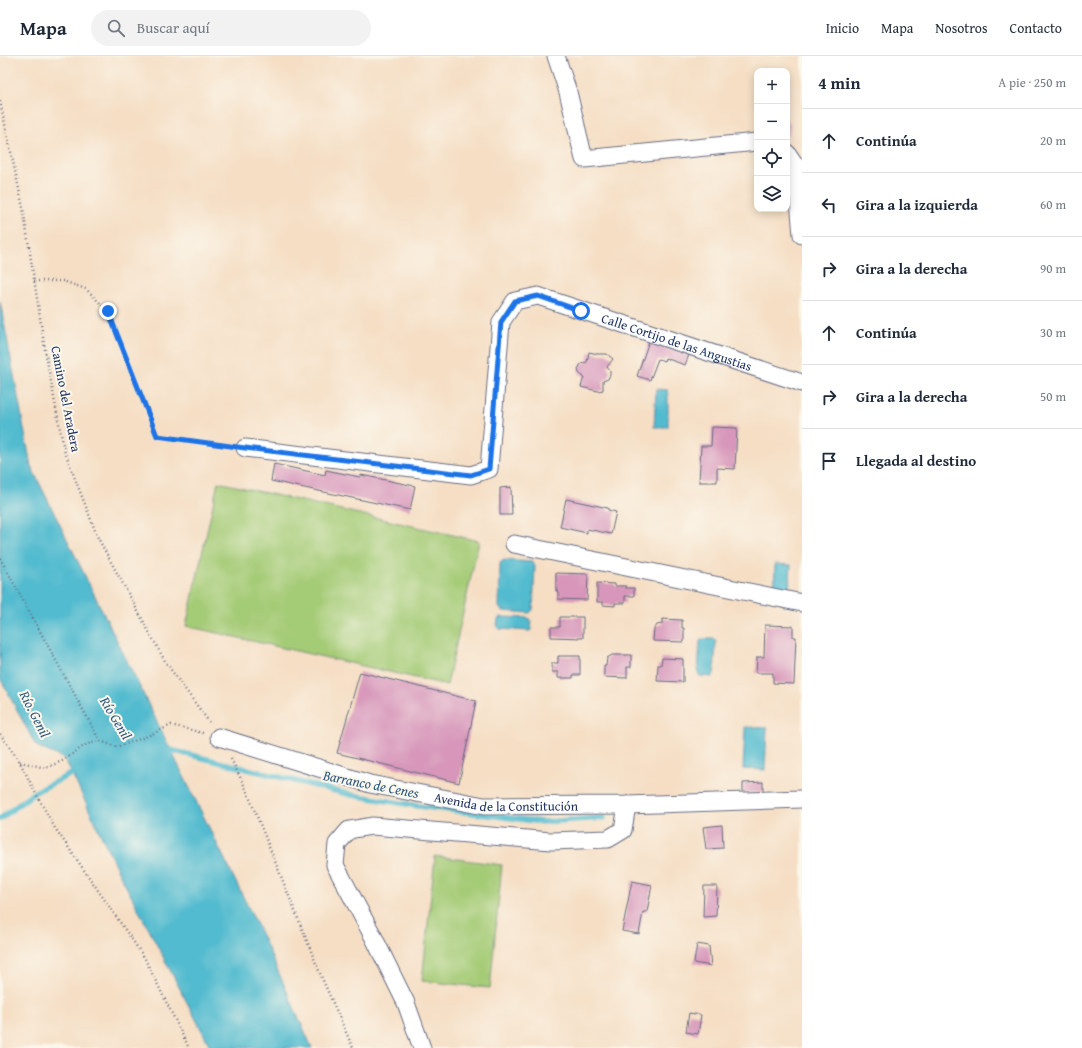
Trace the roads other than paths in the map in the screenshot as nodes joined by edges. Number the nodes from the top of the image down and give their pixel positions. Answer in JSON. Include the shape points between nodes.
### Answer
{"nodes":[{"id":1,"x":556,"y":56,"type":"edge"},
{"id":2,"x":754,"y":142,"type":"edge"},
{"id":3,"x":790,"y":157,"type":"edge"},
{"id":4,"x":802,"y":235,"type":"edge"},
{"id":5,"x":802,"y":383,"type":"edge"},
{"id":6,"x":245,"y":448,"type":"road end"},
{"id":7,"x":514,"y":544,"type":"dead end"},
{"id":8,"x":802,"y":603,"type":"edge"},
{"id":9,"x":219,"y":737,"type":"road end"},
{"id":10,"x":802,"y":799,"type":"edge"},
{"id":11,"x":627,"y":805,"type":"junction"},
{"id":12,"x":422,"y":1048,"type":"edge"}],
"edges":[{"from":1,"to":2,"type":"street","via":[[568,92],[584,159]]},
{"from":3,"to":4,"type":"street","via":[[796,166]]},
{"from":5,"to":6,"type":"street","name":"Calle Cortijo de las Angustias","via":[[538,296],[515,301],[501,322],[489,469],[471,475]]},
{"from":7,"to":8,"type":"street"},
{"from":9,"to":11,"type":"street","name":"Avenida de la Constitución","via":[[370,784],[484,806]]},
{"from":10,"to":11,"type":"street","name":"Avenida de la Constitución"},
{"from":11,"to":12,"type":"street","via":[[623,830],[608,839],[551,841],[372,826],[349,830],[337,844],[335,865],[406,1003]]}]}
